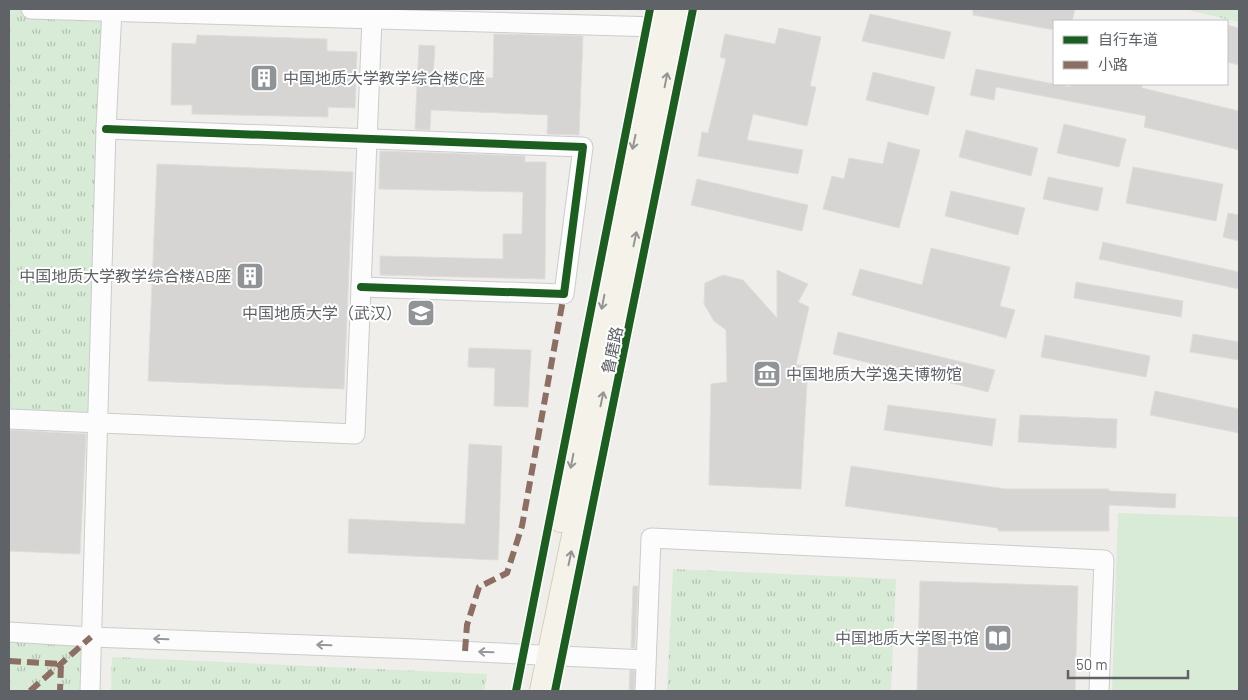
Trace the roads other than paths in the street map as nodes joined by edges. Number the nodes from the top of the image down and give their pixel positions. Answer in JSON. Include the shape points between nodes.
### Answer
{"nodes":[{"id":1,"x":31,"y":9,"type":"edge"},
{"id":2,"x":680,"y":9,"type":"edge"},
{"id":3,"x":112,"y":10,"type":"edge"},
{"id":4,"x":660,"y":18,"type":"edge"},
{"id":5,"x":372,"y":19,"type":"junction"},
{"id":6,"x":106,"y":129,"type":"junction"},
{"id":7,"x":367,"y":139,"type":"junction"},
{"id":8,"x":361,"y":287,"type":"junction"},
{"id":9,"x":9,"y":419,"type":"edge"},
{"id":10,"x":98,"y":423,"type":"junction"},
{"id":11,"x":9,"y":632,"type":"edge"},
{"id":12,"x":91,"y":637,"type":"junction"},
{"id":13,"x":542,"y":655,"type":"junction"},
{"id":14,"x":646,"y":660,"type":"junction"},
{"id":15,"x":90,"y":691,"type":"edge"},
{"id":16,"x":528,"y":691,"type":"edge"},
{"id":17,"x":542,"y":691,"type":"edge"},
{"id":18,"x":645,"y":691,"type":"edge"},
{"id":19,"x":1099,"y":691,"type":"edge"}],
"edges":[{"from":1,"to":3,"type":"street"},
{"from":13,"to":2,"type":"main road","name":"鲁磨路","one_way":true,"via":[[644,196]]},
{"from":3,"to":5,"type":"street"},
{"from":3,"to":6,"type":"street"},
{"from":4,"to":5,"type":"street"},
{"from":4,"to":13,"type":"main road","name":"鲁磨路","one_way":true,"via":[[629,165]]},
{"from":5,"to":7,"type":"street"},
{"from":6,"to":7,"type":"street"},
{"from":6,"to":10,"type":"street"},
{"from":7,"to":8,"type":"street"},
{"from":7,"to":8,"type":"street","via":[[584,147],[564,294]]},
{"from":8,"to":10,"type":"street","via":[[355,434]]},
{"from":9,"to":10,"type":"street"},
{"from":10,"to":12,"type":"street"},
{"from":11,"to":12,"type":"street"},
{"from":13,"to":12,"type":"street","one_way":true},
{"from":12,"to":15,"type":"street"},
{"from":13,"to":14,"type":"street"},
{"from":13,"to":16,"type":"main road","name":"鲁磨路"},
{"from":13,"to":17,"type":"main road","name":"鲁磨路"},
{"from":14,"to":18,"type":"street"},
{"from":14,"to":19,"type":"street","via":[[651,538],[1104,560]]}]}
